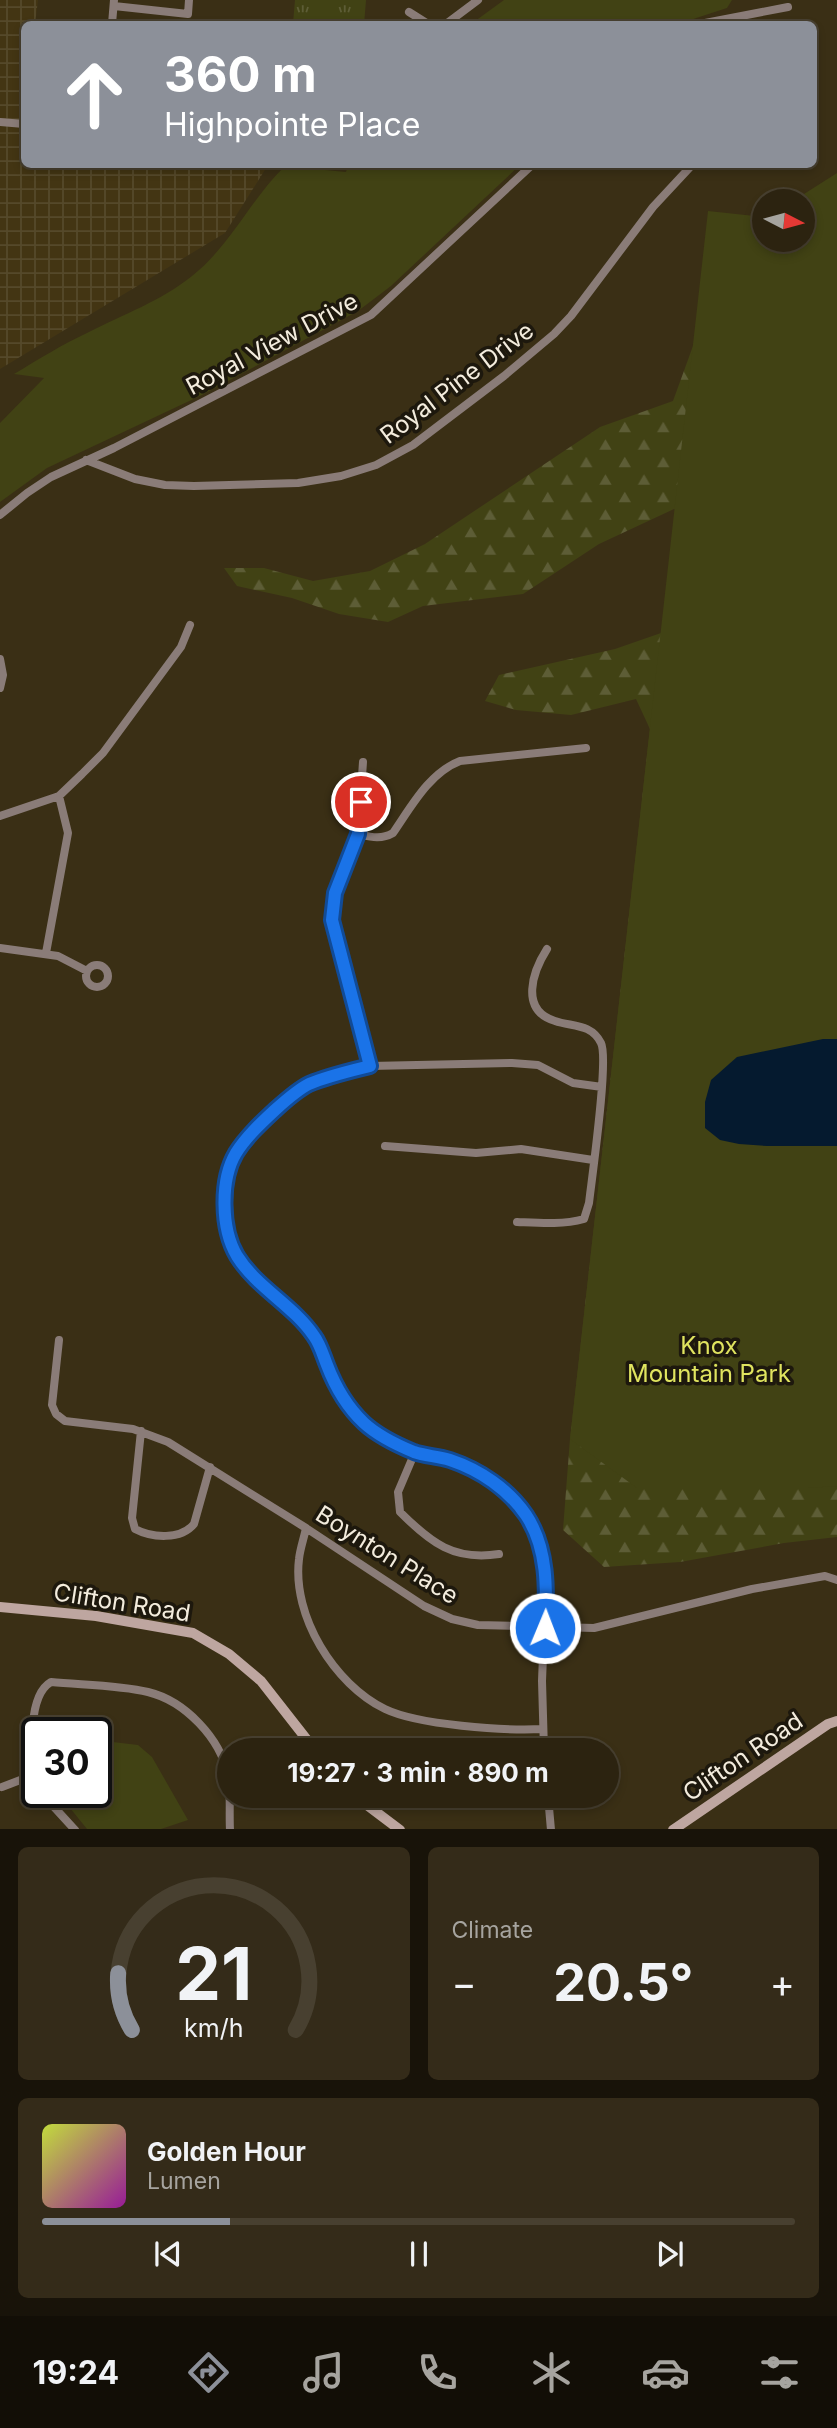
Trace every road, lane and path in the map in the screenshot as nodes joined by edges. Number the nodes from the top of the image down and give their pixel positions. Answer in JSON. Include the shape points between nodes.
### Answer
{"nodes":[{"id":1,"x":190,"y":0,"type":"edge"},
{"id":2,"x":478,"y":0,"type":"edge"},
{"id":3,"x":114,"y":3,"type":"edge"},
{"id":4,"x":788,"y":7,"type":"dead end"},
{"id":5,"x":408,"y":12,"type":"dead end"},
{"id":6,"x":741,"y":20,"type":"edge"},
{"id":7,"x":112,"y":21,"type":"edge"},
{"id":8,"x":423,"y":21,"type":"edge"},
{"id":9,"x":450,"y":21,"type":"edge"},
{"id":10,"x":0,"y":122,"type":"edge"},
{"id":11,"x":21,"y":124,"type":"edge"},
{"id":12,"x":529,"y":168,"type":"edge"},
{"id":13,"x":689,"y":168,"type":"edge"},
{"id":14,"x":86,"y":460,"type":"junction"},
{"id":15,"x":0,"y":515,"type":"edge"},
{"id":16,"x":190,"y":625,"type":"dead end"},
{"id":17,"x":0,"y":659,"type":"edge"},
{"id":18,"x":0,"y":688,"type":"edge"},
{"id":19,"x":586,"y":748,"type":"dead end"},
{"id":20,"x":363,"y":762,"type":"dead end"},
{"id":21,"x":59,"y":796,"type":"junction"},
{"id":22,"x":0,"y":816,"type":"edge"},
{"id":23,"x":358,"y":834,"type":"junction"},
{"id":24,"x":0,"y":948,"type":"edge"},
{"id":25,"x":547,"y":949,"type":"dead end"},
{"id":26,"x":46,"y":953,"type":"junction"},
{"id":27,"x":87,"y":971,"type":"dead end"},
{"id":28,"x":370,"y":1066,"type":"junction"},
{"id":29,"x":601,"y":1087,"type":"junction"},
{"id":30,"x":385,"y":1146,"type":"dead end"},
{"id":31,"x":593,"y":1160,"type":"junction"},
{"id":32,"x":517,"y":1222,"type":"dead end"},
{"id":33,"x":60,"y":1340,"type":"dead end"},
{"id":34,"x":141,"y":1431,"type":"junction"},
{"id":35,"x":415,"y":1452,"type":"junction"},
{"id":36,"x":210,"y":1467,"type":"junction"},
{"id":37,"x":306,"y":1528,"type":"junction"},
{"id":38,"x":499,"y":1554,"type":"dead end"},
{"id":39,"x":837,"y":1580,"type":"edge"},
{"id":40,"x":0,"y":1607,"type":"edge"},
{"id":41,"x":545,"y":1628,"type":"junction"},
{"id":42,"x":34,"y":1717,"type":"edge"},
{"id":43,"x":837,"y":1721,"type":"edge"},
{"id":44,"x":543,"y":1729,"type":"junction"},
{"id":45,"x":306,"y":1738,"type":"edge"},
{"id":46,"x":543,"y":1738,"type":"edge"},
{"id":47,"x":21,"y":1780,"type":"edge"},
{"id":48,"x":2,"y":1787,"type":"dead end"},
{"id":49,"x":55,"y":1808,"type":"edge"},
{"id":50,"x":371,"y":1808,"type":"edge"},
{"id":51,"x":549,"y":1808,"type":"edge"},
{"id":52,"x":75,"y":1829,"type":"edge"},
{"id":53,"x":230,"y":1829,"type":"edge"},
{"id":54,"x":400,"y":1829,"type":"edge"},
{"id":55,"x":551,"y":1829,"type":"edge"},
{"id":56,"x":673,"y":1829,"type":"edge"}],
"edges":[{"from":1,"to":3,"type":"street","via":[[188,13]]},
{"from":2,"to":9,"type":"street"},
{"from":3,"to":7,"type":"street"},
{"from":4,"to":6,"type":"street"},
{"from":5,"to":8,"type":"street"},
{"from":10,"to":11,"type":"street"},
{"from":12,"to":14,"type":"street","name":"Royal View Drive","via":[[371,315]]},
{"from":13,"to":14,"type":"street","name":"Royal Pine Drive","via":[[554,334],[413,445],[376,465],[298,483],[194,486],[135,479]]},
{"from":14,"to":15,"type":"street","name":"Royal View Drive","via":[[27,492]]},
{"from":16,"to":21,"type":"street","via":[[181,647],[103,753]]},
{"from":17,"to":18,"type":"street"},
{"from":19,"to":23,"type":"street","via":[[446,766],[393,833],[374,838]]},
{"from":20,"to":23,"type":"street"},
{"from":21,"to":22,"type":"street"},
{"from":21,"to":26,"type":"street","via":[[68,833]]},
{"from":23,"to":28,"type":"street","via":[[335,893],[332,920]]},
{"from":24,"to":26,"type":"street"},
{"from":25,"to":29,"type":"street","via":[[531,985],[534,1003],[554,1021],[581,1025],[599,1039],[603,1047]]},
{"from":26,"to":27,"type":"street"},
{"from":28,"to":29,"type":"street","via":[[512,1063],[538,1066],[583,1086]]},
{"from":28,"to":35,"type":"street","via":[[308,1085],[256,1127],[235,1154],[228,1174],[228,1232],[249,1272],[316,1338],[350,1408],[381,1436]]},
{"from":29,"to":31,"type":"street"},
{"from":30,"to":31,"type":"street","via":[[476,1153],[521,1149]]},
{"from":31,"to":32,"type":"street","via":[[584,1219]]},
{"from":33,"to":34,"type":"street","name":"Boynton Place","via":[[52,1405],[55,1414],[65,1421]]},
{"from":34,"to":36,"type":"street","name":"Boynton Place","via":[[168,1441]]},
{"from":34,"to":36,"type":"street","via":[[132,1518],[135,1529],[142,1533],[189,1531]]},
{"from":35,"to":38,"type":"street","via":[[398,1492],[400,1512],[435,1543],[460,1555]]},
{"from":35,"to":41,"type":"street","via":[[478,1471],[526,1514],[542,1551]]},
{"from":36,"to":37,"type":"street","name":"Boynton Place"},
{"from":37,"to":41,"type":"street","name":"Boynton Place","via":[[424,1606],[452,1619]]},
{"from":37,"to":44,"type":"street","via":[[299,1560],[308,1618],[332,1666],[354,1688],[408,1717]]},
{"from":39,"to":41,"type":"street","name":"Boynton Place","via":[[825,1576],[752,1589],[594,1628]]},
{"from":40,"to":45,"type":"main road","name":"Clifton Road","via":[[96,1616],[193,1633],[229,1654],[261,1681]]},
{"from":41,"to":44,"type":"street"},
{"from":42,"to":53,"type":"street","via":[[44,1686],[51,1682],[148,1692],[166,1699],[201,1726],[221,1756],[228,1776]]},
{"from":43,"to":56,"type":"main road","name":"Clifton Road"},
{"from":44,"to":46,"type":"street"},
{"from":47,"to":48,"type":"street"},
{"from":49,"to":52,"type":"street"},
{"from":50,"to":54,"type":"main road"},
{"from":51,"to":55,"type":"street"}]}
